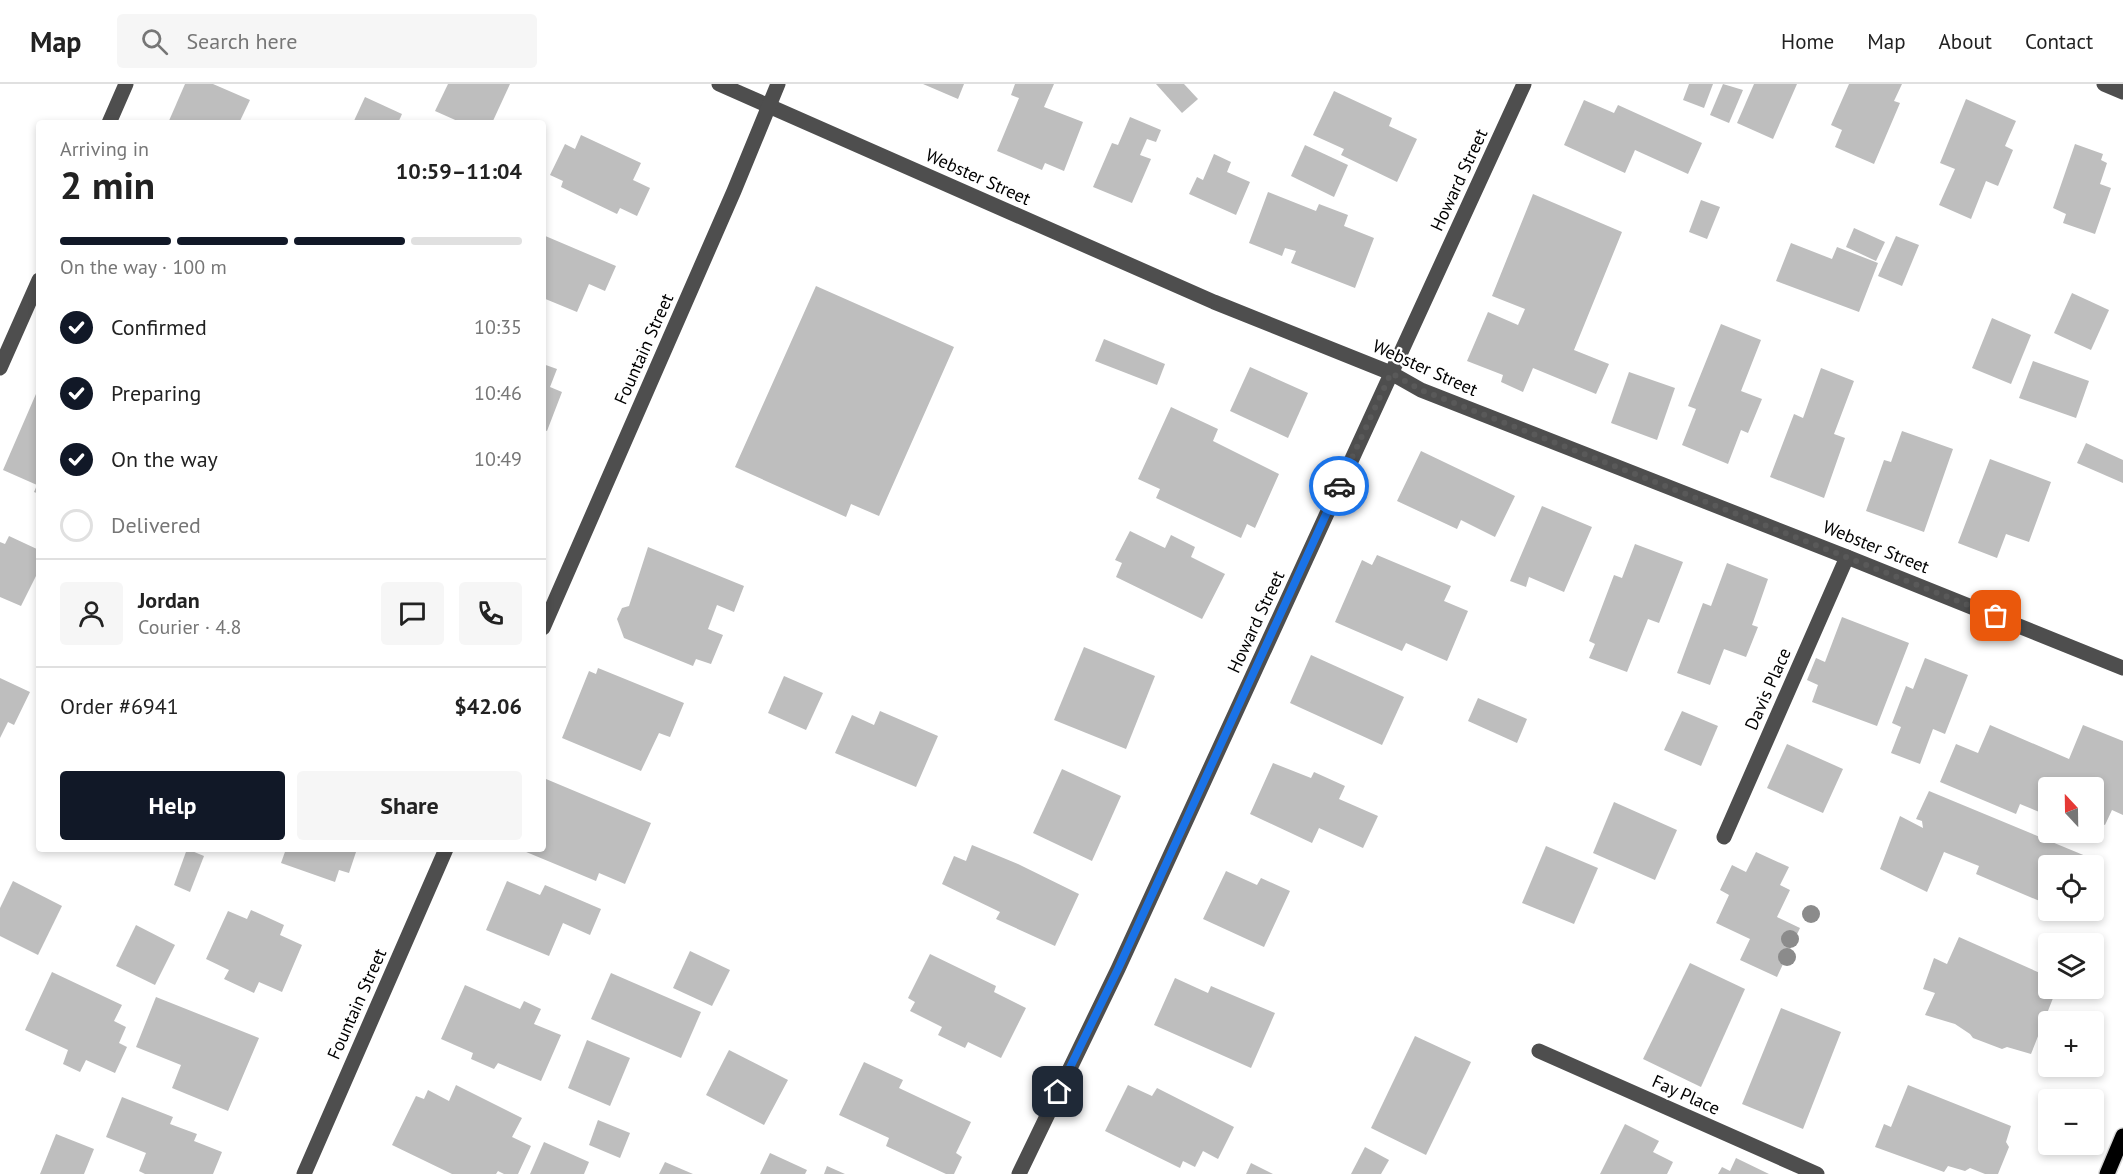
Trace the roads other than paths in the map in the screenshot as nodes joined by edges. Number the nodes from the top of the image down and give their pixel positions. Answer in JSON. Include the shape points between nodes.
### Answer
{"nodes":[{"id":1,"x":126,"y":84,"type":"edge"},
{"id":2,"x":719,"y":84,"type":"edge"},
{"id":3,"x":778,"y":84,"type":"edge"},
{"id":4,"x":1524,"y":84,"type":"edge"},
{"id":5,"x":2104,"y":84,"type":"edge"},
{"id":6,"x":2123,"y":92,"type":"edge"},
{"id":7,"x":769,"y":106,"type":"junction"},
{"id":8,"x":109,"y":120,"type":"edge"},
{"id":9,"x":36,"y":287,"type":"edge"},
{"id":10,"x":0,"y":368,"type":"edge"},
{"id":11,"x":1391,"y":373,"type":"junction"},
{"id":12,"x":1847,"y":556,"type":"junction"},
{"id":13,"x":546,"y":621,"type":"edge"},
{"id":14,"x":2123,"y":668,"type":"edge"},
{"id":15,"x":1724,"y":837,"type":"dead end"},
{"id":16,"x":445,"y":852,"type":"edge"},
{"id":17,"x":1539,"y":1051,"type":"dead end"},
{"id":18,"x":2123,"y":1136,"type":"edge"},
{"id":19,"x":304,"y":1174,"type":"edge"},
{"id":20,"x":1019,"y":1174,"type":"edge"},
{"id":21,"x":1817,"y":1174,"type":"edge"},
{"id":22,"x":2107,"y":1174,"type":"edge"}],
"edges":[{"from":1,"to":8,"type":"street"},
{"from":2,"to":7,"type":"street","name":"Webster Street"},
{"from":3,"to":7,"type":"street","name":"Fountain Street"},
{"from":4,"to":11,"type":"street","name":"Howard Street"},
{"from":5,"to":6,"type":"street"},
{"from":7,"to":11,"type":"street","name":"Webster Street","via":[[1214,302]]},
{"from":7,"to":13,"type":"street","name":"Fountain Street"},
{"from":9,"to":10,"type":"street"},
{"from":11,"to":12,"type":"street","name":"Webster Street","via":[[1421,390]]},
{"from":11,"to":20,"type":"street","name":"Howard Street","via":[[1118,969]]},
{"from":12,"to":14,"type":"street","name":"Webster Street"},
{"from":12,"to":15,"type":"street","name":"Davis Place"},
{"from":16,"to":19,"type":"street","name":"Fountain Street"},
{"from":17,"to":21,"type":"street","name":"Fay Place"},
{"from":18,"to":22,"type":"main road"}]}
